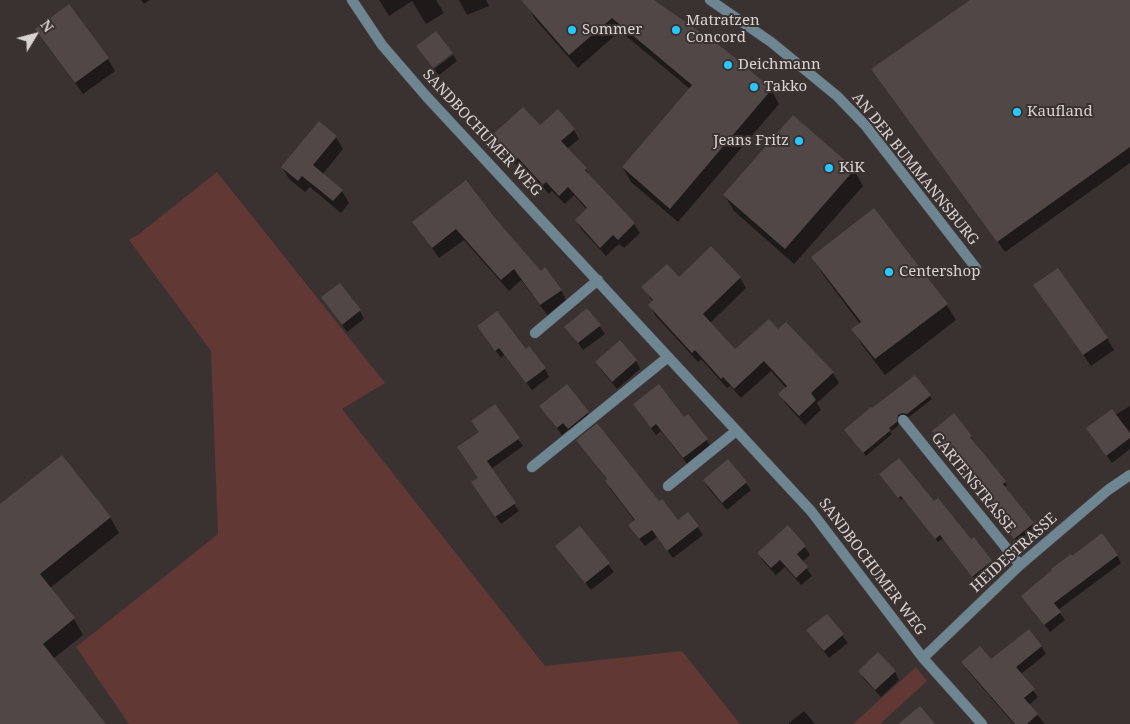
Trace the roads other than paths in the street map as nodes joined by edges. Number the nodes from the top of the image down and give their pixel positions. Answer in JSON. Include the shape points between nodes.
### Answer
{"nodes":[{"id":1,"x":352,"y":0,"type":"edge"},
{"id":2,"x":710,"y":0,"type":"edge"},
{"id":3,"x":976,"y":268,"type":"dead end"},
{"id":4,"x":598,"y":280,"type":"junction"},
{"id":5,"x":535,"y":332,"type":"dead end"},
{"id":6,"x":668,"y":357,"type":"junction"},
{"id":7,"x":902,"y":420,"type":"dead end"},
{"id":8,"x":736,"y":431,"type":"junction"},
{"id":9,"x":532,"y":467,"type":"dead end"},
{"id":10,"x":1130,"y":475,"type":"edge"},
{"id":11,"x":668,"y":486,"type":"dead end"},
{"id":12,"x":1020,"y":565,"type":"junction"},
{"id":13,"x":923,"y":658,"type":"junction"},
{"id":14,"x":982,"y":724,"type":"edge"}],
"edges":[{"from":1,"to":4,"type":"street","name":"SANDBOCHUMER WEG","via":[[382,45],[421,91]]},
{"from":2,"to":3,"type":"street","name":"AN DER BUMMANNSBURG","via":[[771,42],[837,96],[865,125]]},
{"from":4,"to":5,"type":"street"},
{"from":4,"to":6,"type":"street","name":"SANDBOCHUMER WEG"},
{"from":6,"to":8,"type":"street","name":"SANDBOCHUMER WEG"},
{"from":6,"to":9,"type":"street"},
{"from":7,"to":12,"type":"street","name":"GARTENSTRASSE"},
{"from":8,"to":11,"type":"street"},
{"from":8,"to":13,"type":"street","name":"SANDBOCHUMER WEG","via":[[811,511]]},
{"from":10,"to":12,"type":"street","name":"HEIDESTRASSE"},
{"from":12,"to":13,"type":"street","name":"HEIDESTRASSE"},
{"from":13,"to":14,"type":"street","name":"SANDBOCHUMER WEG"}]}
